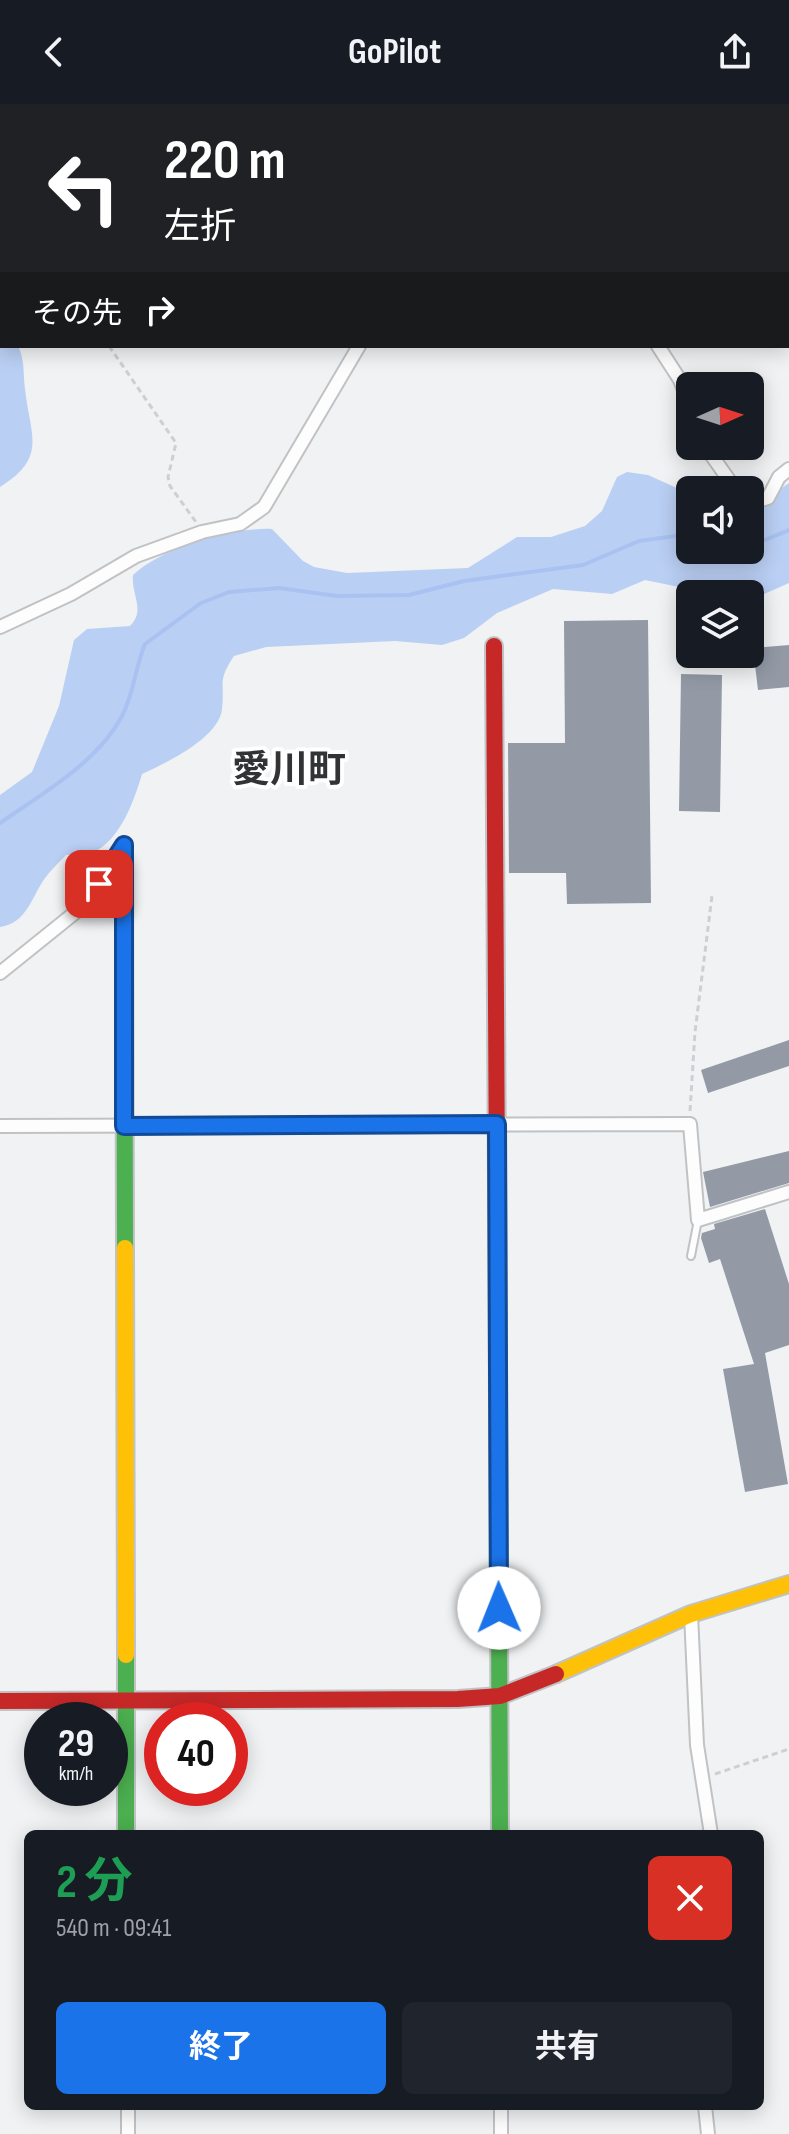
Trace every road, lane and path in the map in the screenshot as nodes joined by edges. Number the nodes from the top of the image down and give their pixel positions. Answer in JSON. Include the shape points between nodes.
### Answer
{"nodes":[{"id":1,"x":110,"y":348,"type":"edge"},
{"id":2,"x":358,"y":348,"type":"edge"},
{"id":3,"x":659,"y":348,"type":"edge"},
{"id":4,"x":676,"y":374,"type":"edge"},
{"id":5,"x":789,"y":469,"type":"edge"},
{"id":6,"x":764,"y":499,"type":"edge"},
{"id":7,"x":202,"y":532,"type":"junction"},
{"id":8,"x":0,"y":627,"type":"edge"},
{"id":9,"x":494,"y":646,"type":"dead end"},
{"id":10,"x":124,"y":845,"type":"joint"},
{"id":11,"x":712,"y":896,"type":"dead end"},
{"id":12,"x":0,"y":973,"type":"edge"},
{"id":13,"x":497,"y":1124,"type":"junction"},
{"id":14,"x":690,"y":1124,"type":"junction"},
{"id":15,"x":0,"y":1126,"type":"edge"},
{"id":16,"x":124,"y":1126,"type":"junction"},
{"id":17,"x":789,"y":1192,"type":"edge"},
{"id":18,"x":698,"y":1220,"type":"junction"},
{"id":19,"x":691,"y":1256,"type":"dead end"},
{"id":20,"x":789,"y":1584,"type":"edge"},
{"id":21,"x":691,"y":1614,"type":"junction"},
{"id":22,"x":500,"y":1696,"type":"junction"},
{"id":23,"x":0,"y":1701,"type":"edge"},
{"id":24,"x":125,"y":1701,"type":"junction"},
{"id":25,"x":789,"y":1749,"type":"edge"},
{"id":26,"x":700,"y":1779,"type":"junction"},
{"id":27,"x":126,"y":1830,"type":"edge"},
{"id":28,"x":500,"y":1830,"type":"edge"},
{"id":29,"x":710,"y":1830,"type":"edge"},
{"id":30,"x":128,"y":2110,"type":"edge"},
{"id":31,"x":501,"y":2110,"type":"edge"},
{"id":32,"x":705,"y":2110,"type":"edge"},
{"id":33,"x":128,"y":2134,"type":"edge"},
{"id":34,"x":501,"y":2134,"type":"edge"},
{"id":35,"x":708,"y":2134,"type":"edge"}],
"edges":[{"from":1,"to":7,"type":"path","via":[[176,443],[170,486]]},
{"from":2,"to":7,"type":"street","via":[[264,507],[240,524]]},
{"from":3,"to":4,"type":"street"},
{"from":5,"to":6,"type":"street"},
{"from":7,"to":8,"type":"street","via":[[136,556]]},
{"from":9,"to":13,"type":"street"},
{"from":10,"to":12,"type":"street","via":[[87,903]]},
{"from":10,"to":16,"type":"street"},
{"from":11,"to":14,"type":"path"},
{"from":13,"to":14,"type":"street"},
{"from":13,"to":16,"type":"street"},
{"from":13,"to":22,"type":"street"},
{"from":14,"to":18,"type":"street"},
{"from":15,"to":16,"type":"street"},
{"from":16,"to":24,"type":"street"},
{"from":17,"to":18,"type":"street"},
{"from":18,"to":19,"type":"lane"},
{"from":20,"to":21,"type":"street"},
{"from":21,"to":22,"type":"street"},
{"from":21,"to":26,"type":"street"},
{"from":22,"to":24,"type":"street"},
{"from":22,"to":28,"type":"street"},
{"from":23,"to":24,"type":"street"},
{"from":24,"to":27,"type":"street"},
{"from":25,"to":26,"type":"path"},
{"from":26,"to":29,"type":"street"},
{"from":30,"to":33,"type":"street"},
{"from":31,"to":34,"type":"street"},
{"from":32,"to":35,"type":"street"}]}
